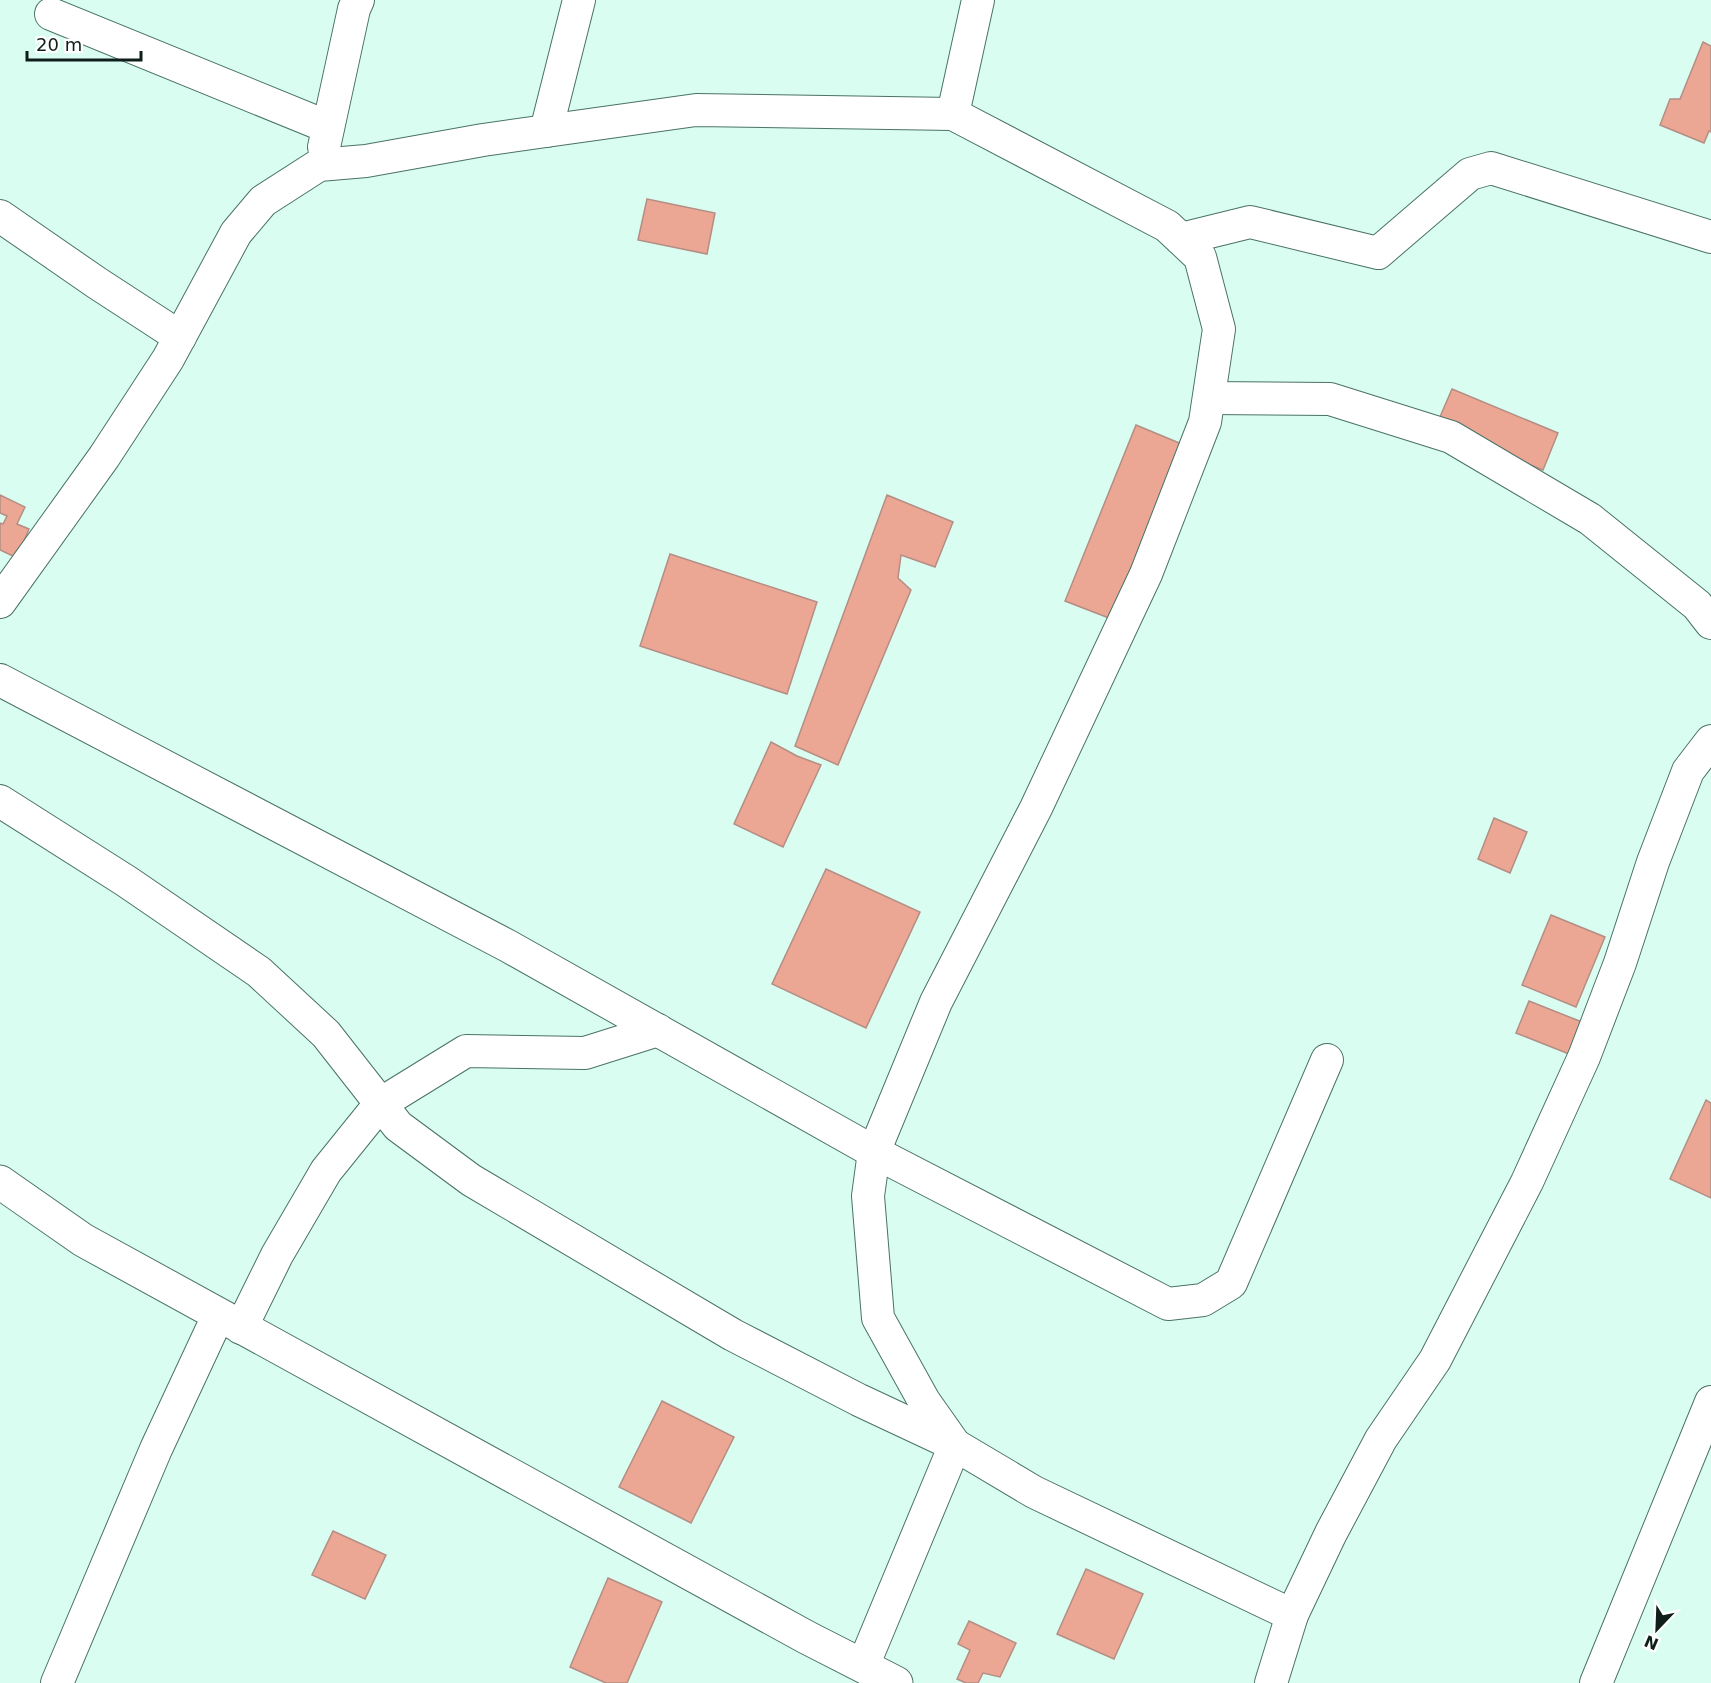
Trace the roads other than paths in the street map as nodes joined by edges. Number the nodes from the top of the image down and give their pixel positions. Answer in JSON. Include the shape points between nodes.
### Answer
{"nodes":[{"id":1,"x":358,"y":0,"type":"edge"},
{"id":2,"x":579,"y":0,"type":"edge"},
{"id":3,"x":978,"y":0,"type":"edge"},
{"id":4,"x":51,"y":15,"type":"dead end"},
{"id":5,"x":953,"y":114,"type":"junction"},
{"id":6,"x":328,"y":127,"type":"junction"},
{"id":7,"x":546,"y":131,"type":"junction"},
{"id":8,"x":320,"y":165,"type":"junction"},
{"id":9,"x":0,"y":216,"type":"edge"},
{"id":10,"x":1711,"y":237,"type":"edge"},
{"id":11,"x":1181,"y":239,"type":"junction"},
{"id":12,"x":180,"y":337,"type":"junction"},
{"id":13,"x":1209,"y":398,"type":"junction"},
{"id":14,"x":0,"y":602,"type":"edge"},
{"id":15,"x":1711,"y":623,"type":"edge"},
{"id":16,"x":0,"y":680,"type":"edge"},
{"id":17,"x":1711,"y":741,"type":"edge"},
{"id":18,"x":0,"y":801,"type":"edge"},
{"id":19,"x":658,"y":1030,"type":"junction"},
{"id":20,"x":1326,"y":1060,"type":"dead end"},
{"id":21,"x":380,"y":1104,"type":"junction"},
{"id":22,"x":874,"y":1152,"type":"junction"},
{"id":23,"x":0,"y":1182,"type":"edge"},
{"id":24,"x":230,"y":1322,"type":"junction"},
{"id":25,"x":1711,"y":1402,"type":"edge"},
{"id":26,"x":955,"y":1445,"type":"junction"},
{"id":27,"x":1292,"y":1615,"type":"junction"},
{"id":28,"x":863,"y":1666,"type":"junction"},
{"id":29,"x":57,"y":1683,"type":"edge"},
{"id":30,"x":896,"y":1683,"type":"edge"},
{"id":31,"x":1271,"y":1683,"type":"edge"},
{"id":32,"x":1596,"y":1683,"type":"edge"}],
"edges":[{"from":1,"to":6,"type":"street"},
{"from":2,"to":7,"type":"street"},
{"from":3,"to":5,"type":"street"},
{"from":4,"to":6,"type":"street"},
{"from":5,"to":7,"type":"street","via":[[696,110]]},
{"from":5,"to":11,"type":"street","via":[[1167,226]]},
{"from":6,"to":8,"type":"street"},
{"from":7,"to":8,"type":"street"},
{"from":8,"to":12,"type":"street","via":[[263,201],[236,233]]},
{"from":9,"to":12,"type":"street"},
{"from":10,"to":11,"type":"street","via":[[1491,168],[1470,174],[1378,253],[1250,222]]},
{"from":11,"to":13,"type":"street","via":[[1200,258],[1219,329]]},
{"from":12,"to":14,"type":"street","via":[[104,457]]},
{"from":13,"to":15,"type":"street","via":[[1330,399],[1451,437],[1590,519],[1697,605]]},
{"from":13,"to":22,"type":"street","via":[[1205,422],[1146,574],[1036,808],[936,1002]]},
{"from":16,"to":19,"type":"street","via":[[497,940]]},
{"from":17,"to":27,"type":"street","via":[[1688,771],[1592,1036],[1527,1182],[1435,1360],[1381,1439],[1330,1533]]},
{"from":18,"to":21,"type":"street","via":[[259,972],[326,1034]]},
{"from":19,"to":21,"type":"street","via":[[585,1053],[466,1051]]},
{"from":19,"to":22,"type":"street"},
{"from":20,"to":22,"type":"street","via":[[1232,1283],[1203,1300],[1168,1304]]},
{"from":21,"to":24,"type":"street","via":[[326,1171],[277,1255]]},
{"from":21,"to":26,"type":"street","via":[[398,1126],[471,1180],[549,1227],[733,1335]]},
{"from":22,"to":26,"type":"street","via":[[868,1197],[878,1318],[924,1401]]},
{"from":23,"to":24,"type":"street","via":[[83,1240]]},
{"from":24,"to":28,"type":"street"},
{"from":24,"to":29,"type":"street","via":[[156,1449]]},
{"from":25,"to":32,"type":"street"},
{"from":26,"to":27,"type":"street","via":[[1034,1492]]},
{"from":26,"to":28,"type":"street"},
{"from":27,"to":31,"type":"street"},
{"from":28,"to":30,"type":"street"}]}
